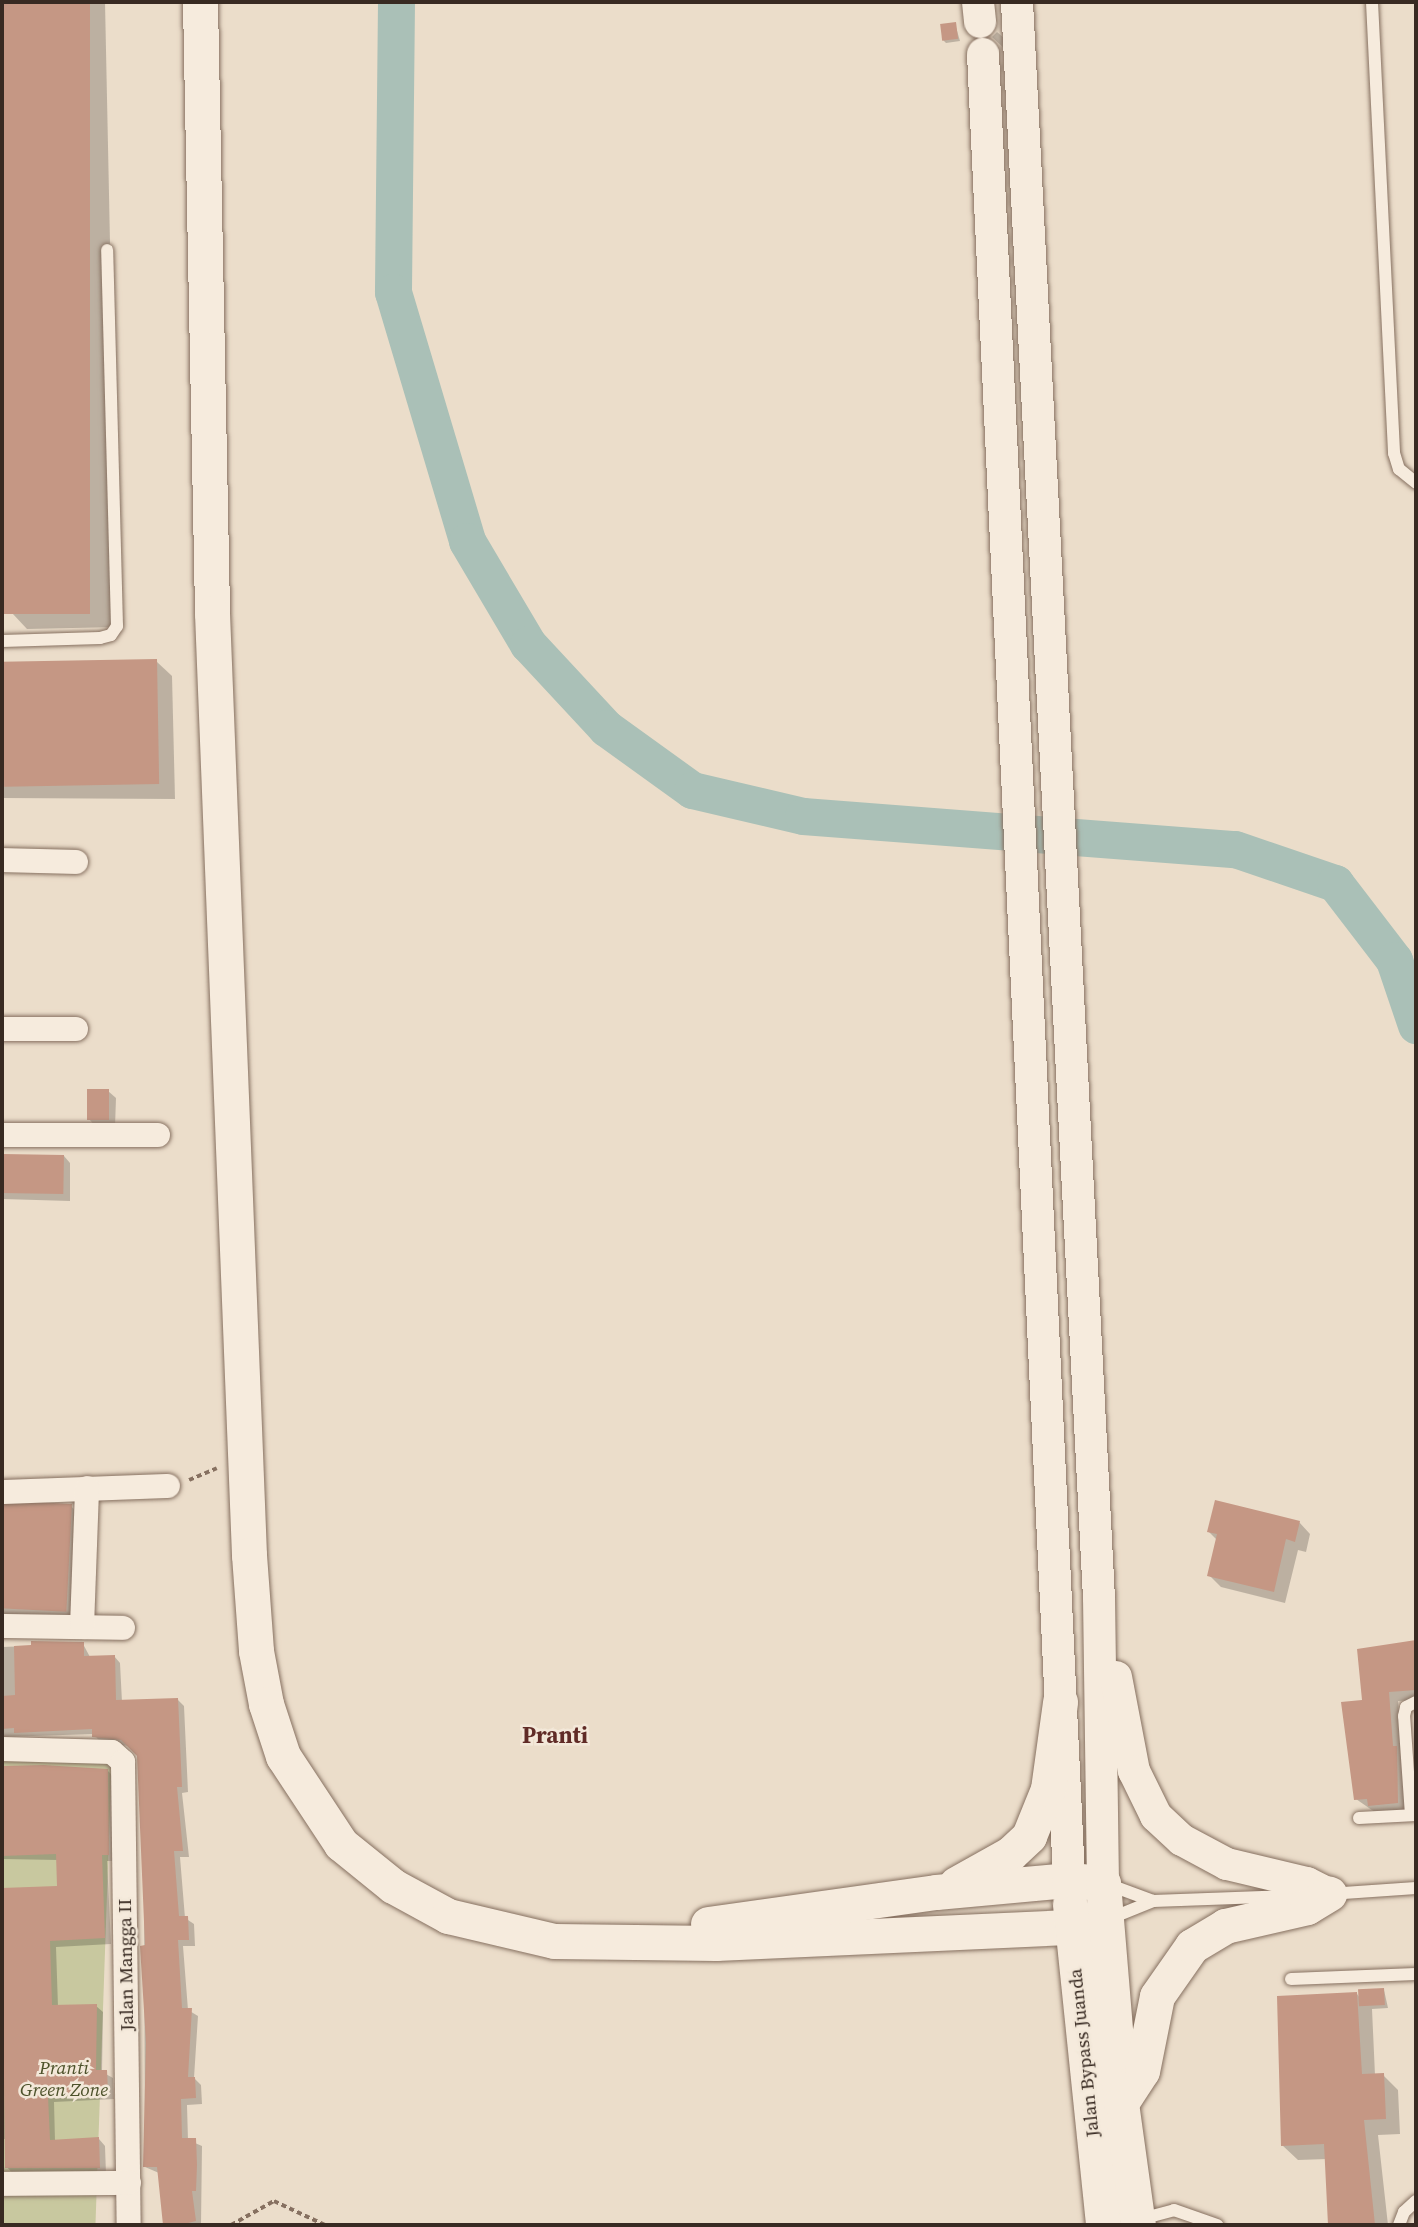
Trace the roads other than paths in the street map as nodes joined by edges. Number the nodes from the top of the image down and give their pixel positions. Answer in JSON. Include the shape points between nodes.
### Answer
{"nodes":[{"id":1,"x":200,"y":2,"type":"edge"},
{"id":2,"x":1017,"y":2,"type":"edge"},
{"id":3,"x":1372,"y":2,"type":"edge"},
{"id":4,"x":983,"y":54,"type":"dead end"},
{"id":5,"x":107,"y":250,"type":"dead end"},
{"id":6,"x":1416,"y":483,"type":"edge"},
{"id":7,"x":2,"y":640,"type":"edge"},
{"id":8,"x":2,"y":860,"type":"edge"},
{"id":9,"x":76,"y":862,"type":"dead end"},
{"id":10,"x":2,"y":1029,"type":"edge"},
{"id":11,"x":76,"y":1029,"type":"dead end"},
{"id":12,"x":2,"y":1135,"type":"edge"},
{"id":13,"x":158,"y":1135,"type":"dead end"},
{"id":14,"x":168,"y":1486,"type":"road end"},
{"id":15,"x":87,"y":1488,"type":"junction"},
{"id":16,"x":2,"y":1492,"type":"edge"},
{"id":17,"x":1099,"y":1597,"type":"junction"},
{"id":18,"x":2,"y":1626,"type":"edge"},
{"id":19,"x":82,"y":1627,"type":"junction"},
{"id":20,"x":122,"y":1628,"type":"dead end"},
{"id":21,"x":1060,"y":1702,"type":"junction"},
{"id":22,"x":1416,"y":1702,"type":"edge"},
{"id":23,"x":2,"y":1749,"type":"edge"},
{"id":24,"x":1413,"y":1815,"type":"edge"},
{"id":25,"x":1359,"y":1818,"type":"dead end"},
{"id":26,"x":1069,"y":1880,"type":"junction"},
{"id":27,"x":1103,"y":1883,"type":"junction"},
{"id":28,"x":1416,"y":1888,"type":"edge"},
{"id":29,"x":936,"y":1892,"type":"junction"},
{"id":30,"x":1329,"y":1894,"type":"junction"},
{"id":31,"x":1153,"y":1901,"type":"junction"},
{"id":32,"x":1105,"y":1920,"type":"junction"},
{"id":33,"x":1072,"y":1927,"type":"junction"},
{"id":34,"x":655,"y":1942,"type":"junction"},
{"id":35,"x":1416,"y":1974,"type":"edge"},
{"id":36,"x":1291,"y":1979,"type":"dead end"},
{"id":37,"x":1121,"y":2103,"type":"junction"},
{"id":38,"x":129,"y":2183,"type":"junction"},
{"id":39,"x":2,"y":2184,"type":"edge"},
{"id":40,"x":1416,"y":2201,"type":"edge"},
{"id":41,"x":1138,"y":2223,"type":"edge"},
{"id":42,"x":130,"y":2225,"type":"edge"},
{"id":43,"x":1103,"y":2225,"type":"edge"},
{"id":44,"x":1217,"y":2225,"type":"edge"},
{"id":45,"x":1399,"y":2225,"type":"edge"}],
"edges":[{"from":1,"to":34,"type":"main road","via":[[212,612],[245,1457],[256,1651],[265,1704],[283,1756],[311,1804],[341,1844],[393,1886],[448,1916],[554,1941]]},
{"from":2,"to":17,"type":"street","via":[[1053,771]]},
{"from":3,"to":6,"type":"lane","via":[[1394,453],[1399,469]]},
{"from":4,"to":21,"type":"street"},
{"from":5,"to":7,"type":"lane","via":[[117,626],[111,635],[100,638]]},
{"from":8,"to":9,"type":"street"},
{"from":10,"to":11,"type":"street"},
{"from":12,"to":13,"type":"street"},
{"from":14,"to":15,"type":"street"},
{"from":15,"to":16,"type":"street"},
{"from":15,"to":19,"type":"street"},
{"from":17,"to":27,"type":"street"},
{"from":17,"to":30,"type":"street","via":[[1134,1771],[1156,1816],[1182,1840],[1227,1864],[1307,1883]]},
{"from":18,"to":19,"type":"street"},
{"from":19,"to":20,"type":"street"},
{"from":21,"to":26,"type":"street"},
{"from":21,"to":29,"type":"main road","via":[[1048,1789],[1029,1836],[1010,1854]]},
{"from":22,"to":24,"type":"lane","via":[[1406,1707],[1404,1716]]},
{"from":23,"to":38,"type":"street","name":"Jalan Mangga II","via":[[112,1752],[123,1762]]},
{"from":24,"to":25,"type":"lane"},
{"from":26,"to":27,"type":"main road"},
{"from":26,"to":29,"type":"main road"},
{"from":26,"to":33,"type":"main road","name":"Jalan Bypass Juanda"},
{"from":27,"to":31,"type":"lane"},
{"from":27,"to":32,"type":"main road","name":"Jalan Bypass Juanda"},
{"from":28,"to":30,"type":"lane"},
{"from":29,"to":34,"type":"main road","via":[[712,1923]]},
{"from":30,"to":31,"type":"lane"},
{"from":30,"to":37,"type":"main road","via":[[1307,1907],[1225,1926],[1192,1946],[1157,1996],[1142,2071]]},
{"from":31,"to":32,"type":"lane"},
{"from":32,"to":33,"type":"main road"},
{"from":32,"to":37,"type":"main road","name":"Jalan Bypass Juanda"},
{"from":33,"to":34,"type":"main road"},
{"from":33,"to":43,"type":"main road","name":"Jalan Bypass Juanda"},
{"from":35,"to":36,"type":"lane"},
{"from":37,"to":41,"type":"main road","name":"Jalan Bypass Juanda"},
{"from":38,"to":39,"type":"street"},
{"from":38,"to":42,"type":"street","name":"Jalan Mangga II"},
{"from":40,"to":45,"type":"lane"},
{"from":41,"to":44,"type":"lane","via":[[1168,2210]]}]}
